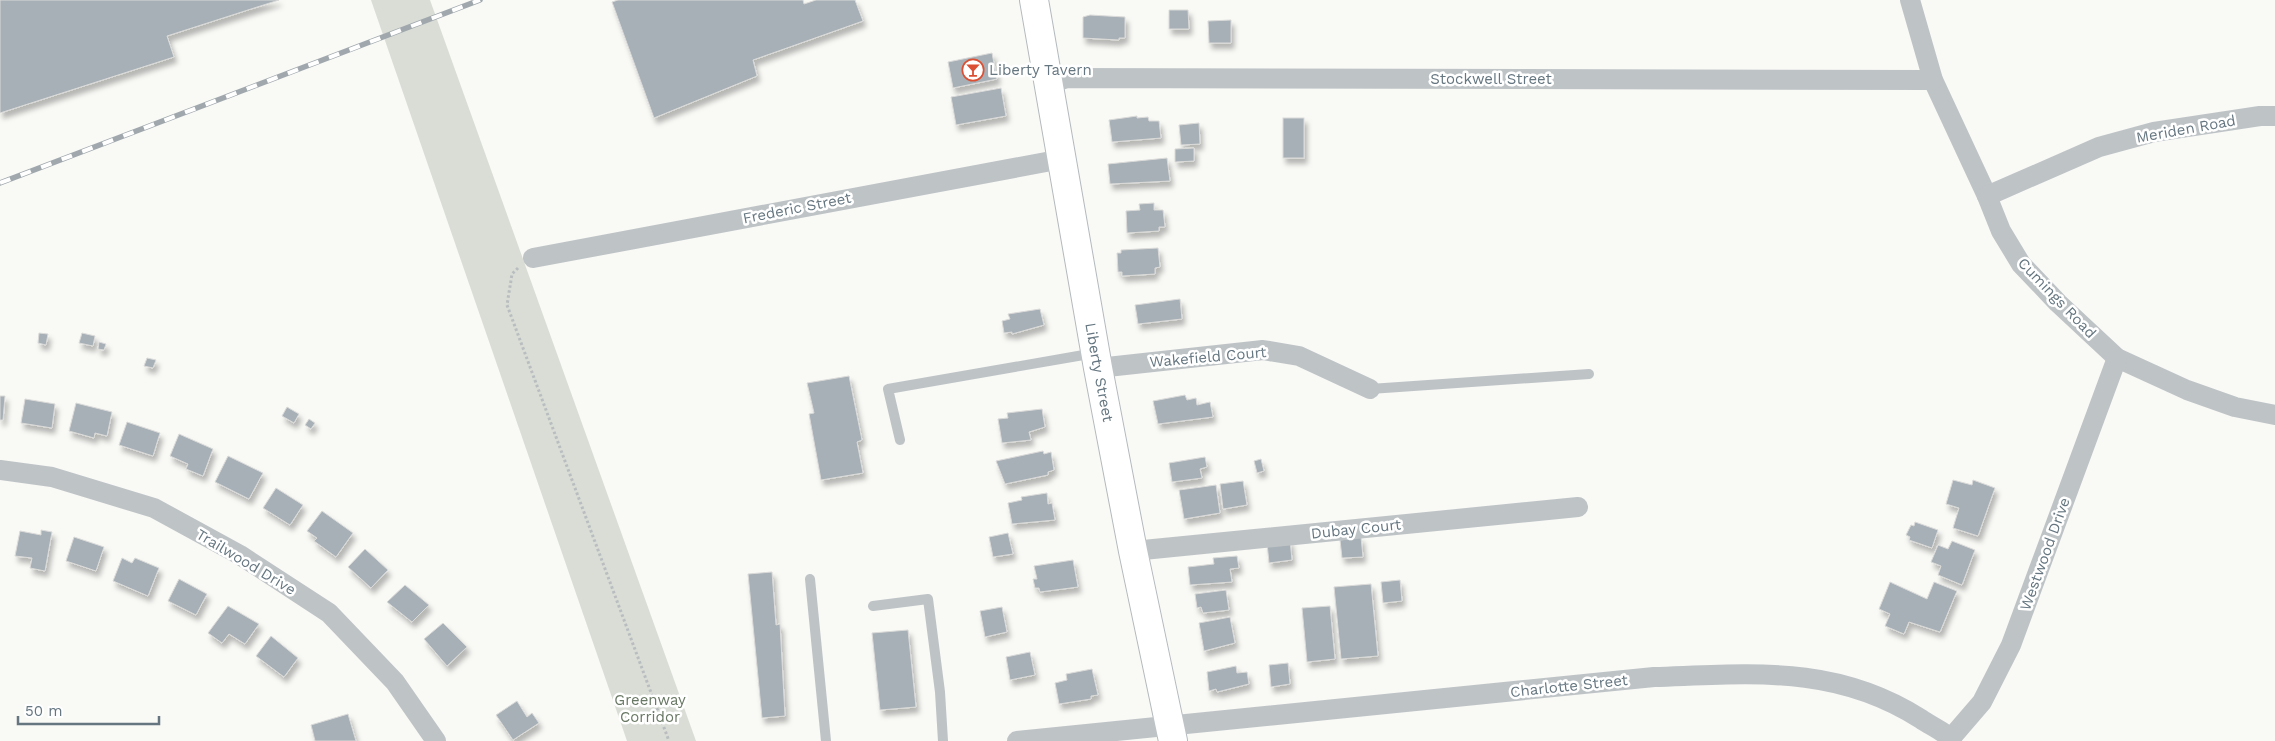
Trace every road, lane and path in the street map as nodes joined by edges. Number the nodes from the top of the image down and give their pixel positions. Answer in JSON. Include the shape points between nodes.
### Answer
{"nodes":[{"id":1,"x":1034,"y":0,"type":"edge"},
{"id":2,"x":1910,"y":0,"type":"edge"},
{"id":3,"x":1933,"y":80,"type":"junction"},
{"id":4,"x":1049,"y":84,"type":"junction"},
{"id":5,"x":2275,"y":116,"type":"edge"},
{"id":6,"x":1062,"y":159,"type":"junction"},
{"id":7,"x":1987,"y":196,"type":"junction"},
{"id":8,"x":533,"y":258,"type":"joint"},
{"id":9,"x":2117,"y":358,"type":"junction"},
{"id":10,"x":1097,"y":360,"type":"junction"},
{"id":11,"x":1589,"y":374,"type":"dead end"},
{"id":12,"x":1370,"y":390,"type":"joint"},
{"id":13,"x":2275,"y":415,"type":"edge"},
{"id":14,"x":900,"y":440,"type":"dead end"},
{"id":15,"x":0,"y":470,"type":"edge"},
{"id":16,"x":1578,"y":507,"type":"dead end"},
{"id":17,"x":1133,"y":551,"type":"junction"},
{"id":18,"x":810,"y":579,"type":"dead end"},
{"id":19,"x":872,"y":606,"type":"dead end"},
{"id":20,"x":1172,"y":734,"type":"edge"},
{"id":21,"x":1952,"y":740,"type":"edge"},
{"id":22,"x":436,"y":741,"type":"edge"},
{"id":23,"x":669,"y":741,"type":"edge"},
{"id":24,"x":826,"y":741,"type":"edge"},
{"id":25,"x":943,"y":741,"type":"edge"},
{"id":26,"x":1017,"y":741,"type":"edge"}],
"edges":[{"from":1,"to":4,"type":"street","name":"Liberty Street"},
{"from":2,"to":3,"type":"street","name":"Cumings Road"},
{"from":3,"to":4,"type":"street","name":"Stockwell Street","via":[[1067,78]]},
{"from":3,"to":7,"type":"street","name":"Cumings Road"},
{"from":4,"to":6,"type":"street","name":"Liberty Street"},
{"from":5,"to":7,"type":"street","name":"Meriden Road","via":[[2154,132],[2099,147]]},
{"from":6,"to":8,"type":"street","name":"Frederic Street"},
{"from":6,"to":10,"type":"street","name":"Liberty Street"},
{"from":7,"to":9,"type":"street","name":"Cumings Road","via":[[2001,231],[2021,264]]},
{"from":8,"to":23,"type":"path","via":[[512,274],[507,305]]},
{"from":9,"to":13,"type":"street","name":"Cumings Road","via":[[2187,390],[2235,407]]},
{"from":9,"to":21,"type":"street","name":"Westwood Drive","via":[[2011,646],[1982,702]]},
{"from":10,"to":12,"type":"street","name":"Wakefield Court","via":[[1263,350],[1299,356]]},
{"from":10,"to":14,"type":"lane","via":[[888,390]]},
{"from":10,"to":17,"type":"street","name":"Liberty Street"},
{"from":11,"to":12,"type":"lane"},
{"from":15,"to":22,"type":"street","name":"Trailwood Drive","via":[[52,477],[154,508],[240,556],[329,614],[396,682]]},
{"from":16,"to":17,"type":"street","name":"Dubay Court"},
{"from":17,"to":20,"type":"street","name":"Liberty Street"},
{"from":18,"to":24,"type":"lane"},
{"from":19,"to":25,"type":"lane","via":[[928,599]]},
{"from":20,"to":21,"type":"street","name":"Charlotte Street","via":[[1654,677],[1753,674],[1811,677],[1859,688],[1900,706]]},
{"from":20,"to":26,"type":"street","name":"Charlotte Street"}]}
